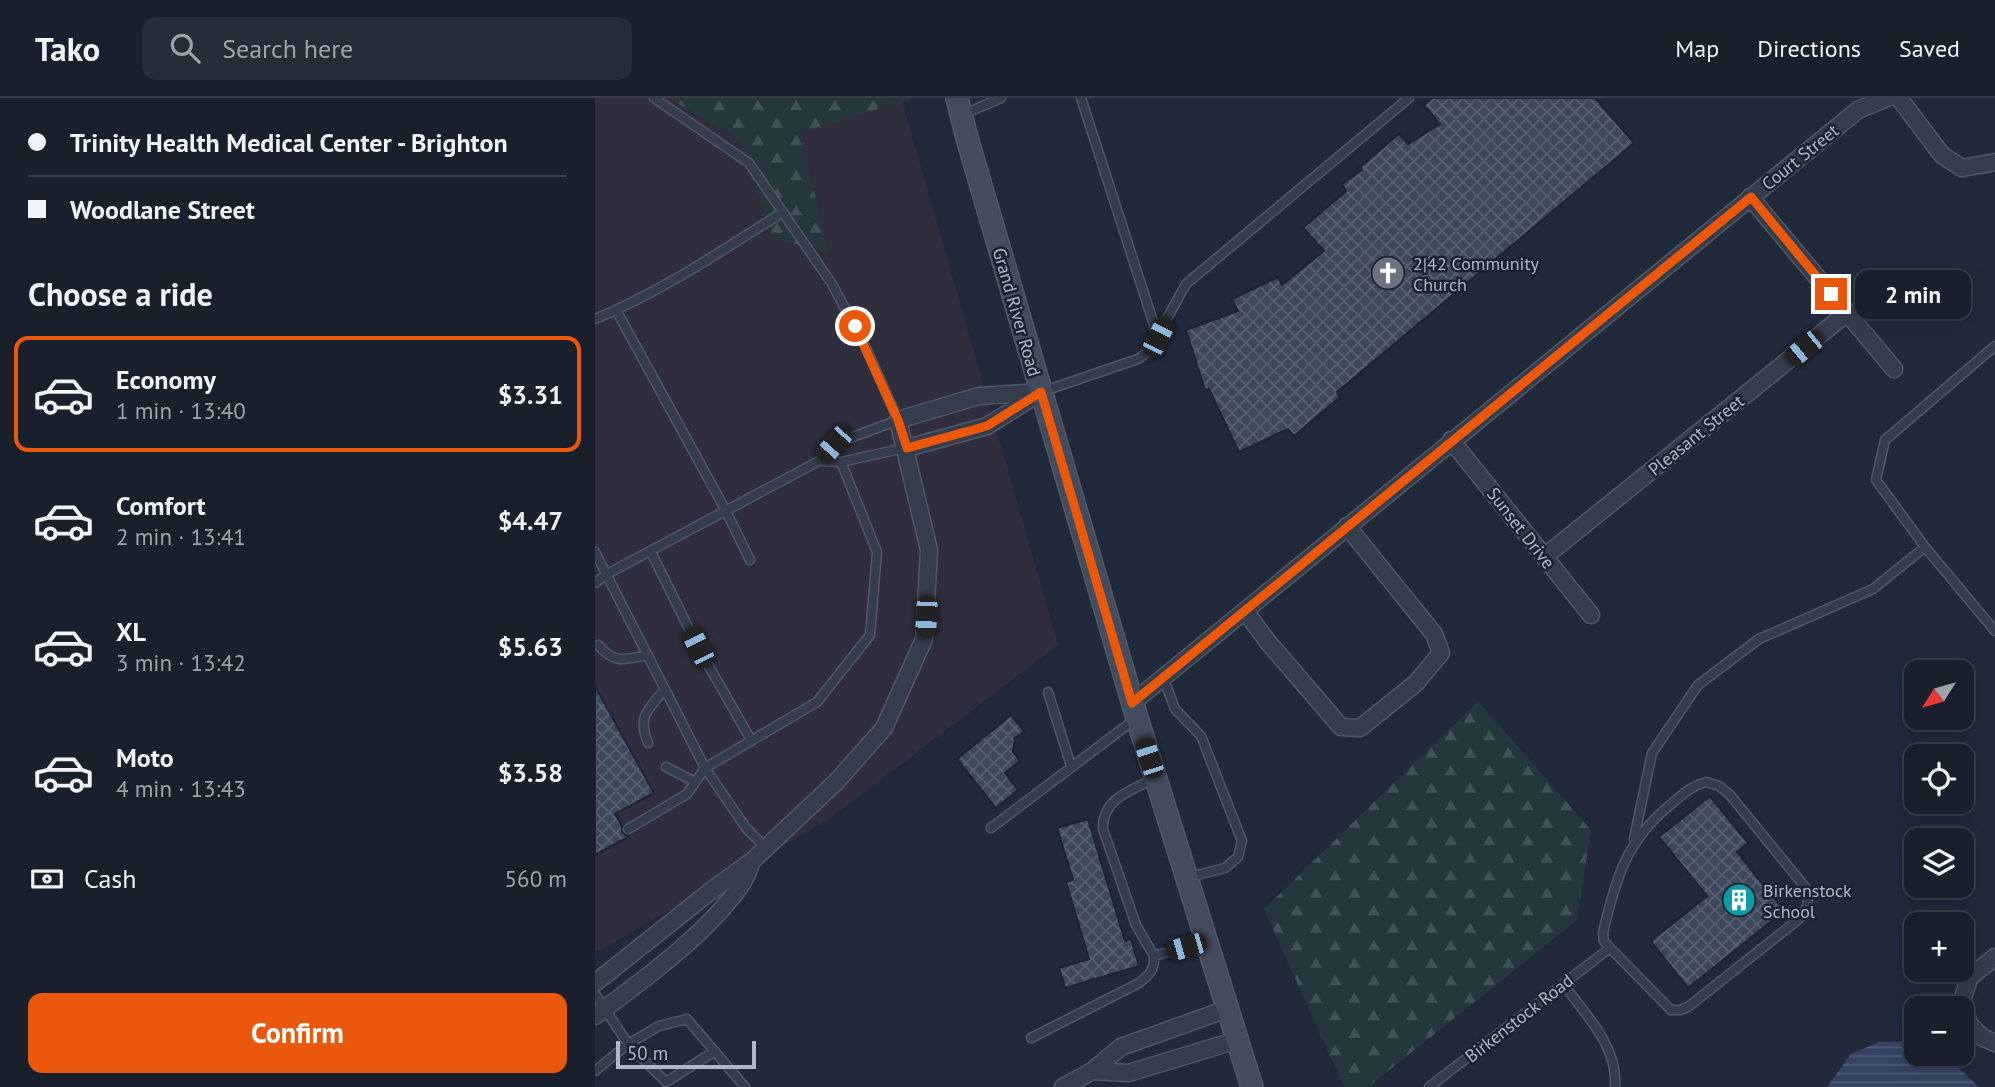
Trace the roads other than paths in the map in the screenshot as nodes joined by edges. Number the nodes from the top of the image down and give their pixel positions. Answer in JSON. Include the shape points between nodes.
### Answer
{"nodes":[{"id":1,"x":654,"y":98,"type":"edge"},
{"id":2,"x":1001,"y":98,"type":"edge"},
{"id":3,"x":1080,"y":98,"type":"edge"},
{"id":4,"x":1409,"y":98,"type":"edge"},
{"id":5,"x":1887,"y":98,"type":"edge"},
{"id":6,"x":1899,"y":98,"type":"edge"},
{"id":7,"x":959,"y":106,"type":"edge"},
{"id":8,"x":1995,"y":162,"type":"edge"},
{"id":9,"x":1751,"y":197,"type":"junction"},
{"id":10,"x":783,"y":212,"type":"junction"},
{"id":11,"x":616,"y":310,"type":"junction"},
{"id":12,"x":1847,"y":313,"type":"junction"},
{"id":13,"x":595,"y":319,"type":"edge"},
{"id":14,"x":1158,"y":337,"type":"junction"},
{"id":15,"x":1995,"y":346,"type":"edge"},
{"id":16,"x":1894,"y":369,"type":"dead end"},
{"id":17,"x":1041,"y":392,"type":"junction"},
{"id":18,"x":898,"y":420,"type":"junction"},
{"id":19,"x":1451,"y":440,"type":"junction"},
{"id":20,"x":907,"y":448,"type":"junction"},
{"id":21,"x":818,"y":461,"type":"junction"},
{"id":22,"x":841,"y":462,"type":"junction"},
{"id":23,"x":726,"y":511,"type":"junction"},
{"id":24,"x":1347,"y":526,"type":"junction"},
{"id":25,"x":1926,"y":547,"type":"junction"},
{"id":26,"x":595,"y":552,"type":"edge"},
{"id":27,"x":651,"y":552,"type":"junction"},
{"id":28,"x":1544,"y":557,"type":"junction"},
{"id":29,"x":750,"y":560,"type":"dead end"},
{"id":30,"x":607,"y":574,"type":"junction"},
{"id":31,"x":595,"y":583,"type":"edge"},
{"id":32,"x":1245,"y":611,"type":"junction"},
{"id":33,"x":1591,"y":615,"type":"dead end"},
{"id":34,"x":1995,"y":631,"type":"edge"},
{"id":35,"x":598,"y":645,"type":"dead end"},
{"id":36,"x":648,"y":655,"type":"junction"},
{"id":37,"x":1163,"y":677,"type":"junction"},
{"id":38,"x":665,"y":689,"type":"junction"},
{"id":39,"x":1048,"y":692,"type":"dead end"},
{"id":40,"x":1134,"y":710,"type":"junction"},
{"id":41,"x":751,"y":740,"type":"junction"},
{"id":42,"x":649,"y":743,"type":"dead end"},
{"id":43,"x":1070,"y":766,"type":"junction"},
{"id":44,"x":666,"y":767,"type":"dead end"},
{"id":45,"x":705,"y":768,"type":"junction"},
{"id":46,"x":1155,"y":778,"type":"junction"},
{"id":47,"x":695,"y":782,"type":"junction"},
{"id":48,"x":991,"y":828,"type":"dead end"},
{"id":49,"x":628,"y":829,"type":"dead end"},
{"id":50,"x":1634,"y":842,"type":"junction"},
{"id":51,"x":766,"y":848,"type":"junction"},
{"id":52,"x":752,"y":860,"type":"junction"},
{"id":53,"x":1186,"y":877,"type":"junction"},
{"id":54,"x":1206,"y":941,"type":"junction"},
{"id":55,"x":1610,"y":948,"type":"junction"},
{"id":56,"x":1154,"y":956,"type":"junction"},
{"id":57,"x":1995,"y":957,"type":"edge"},
{"id":58,"x":595,"y":983,"type":"edge"},
{"id":59,"x":1563,"y":984,"type":"junction"},
{"id":60,"x":595,"y":994,"type":"edge"},
{"id":61,"x":1227,"y":1009,"type":"junction"},
{"id":62,"x":600,"y":1012,"type":"edge"},
{"id":63,"x":1031,"y":1038,"type":"dead end"},
{"id":64,"x":1237,"y":1040,"type":"junction"},
{"id":65,"x":628,"y":1044,"type":"junction"},
{"id":66,"x":1995,"y":1044,"type":"edge"},
{"id":67,"x":715,"y":1051,"type":"junction"},
{"id":68,"x":1092,"y":1070,"type":"junction"},
{"id":69,"x":595,"y":1071,"type":"edge"},
{"id":70,"x":745,"y":1087,"type":"edge"},
{"id":71,"x":1063,"y":1087,"type":"edge"},
{"id":72,"x":1252,"y":1087,"type":"edge"},
{"id":73,"x":1429,"y":1087,"type":"edge"},
{"id":74,"x":1615,"y":1087,"type":"edge"}],
"edges":[{"from":1,"to":10,"type":"lane","via":[[749,163]]},
{"from":2,"to":7,"type":"lane"},
{"from":3,"to":14,"type":"lane"},
{"from":4,"to":14,"type":"lane","via":[[1186,284]]},
{"from":5,"to":9,"type":"street","name":"Court Street","via":[[1857,110]]},
{"from":6,"to":8,"type":"street","via":[[1942,155],[1962,168]]},
{"from":7,"to":17,"type":"main road","name":"Grand River Road"},
{"from":9,"to":12,"type":"street"},
{"from":9,"to":19,"type":"street","name":"Court Street"},
{"from":10,"to":11,"type":"lane"},
{"from":10,"to":18,"type":"lane","via":[[832,284]]},
{"from":11,"to":13,"type":"lane"},
{"from":11,"to":23,"type":"lane"},
{"from":12,"to":16,"type":"street"},
{"from":12,"to":28,"type":"street","name":"Pleasant Street"},
{"from":14,"to":17,"type":"lane","via":[[1138,359]]},
{"from":15,"to":25,"type":"lane","via":[[1885,440],[1876,480]]},
{"from":17,"to":18,"type":"street","via":[[979,396]]},
{"from":17,"to":20,"type":"street","via":[[987,426]]},
{"from":17,"to":40,"type":"main road","name":"Grand River Road"},
{"from":18,"to":20,"type":"street"},
{"from":18,"to":21,"type":"lane","via":[[834,444]]},
{"from":19,"to":24,"type":"street","name":"Court Street"},
{"from":19,"to":28,"type":"street","name":"Sunset Drive"},
{"from":20,"to":22,"type":"lane"},
{"from":20,"to":51,"type":"street","via":[[929,550],[924,639],[884,728],[837,781]]},
{"from":21,"to":22,"type":"lane"},
{"from":21,"to":23,"type":"lane"},
{"from":22,"to":41,"type":"lane","via":[[877,552],[870,635],[817,702]]},
{"from":23,"to":27,"type":"lane"},
{"from":23,"to":29,"type":"lane"},
{"from":24,"to":32,"type":"street","name":"Court Street"},
{"from":24,"to":32,"type":"street","via":[[1434,634],[1441,653],[1416,683],[1360,728],[1341,727]]},
{"from":25,"to":34,"type":"lane"},
{"from":25,"to":50,"type":"lane","via":[[1873,589],[1759,639],[1698,685],[1652,752]]},
{"from":26,"to":30,"type":"lane"},
{"from":27,"to":30,"type":"lane"},
{"from":27,"to":41,"type":"lane"},
{"from":28,"to":33,"type":"street","name":"Sunset Drive"},
{"from":30,"to":31,"type":"lane"},
{"from":30,"to":36,"type":"lane"},
{"from":32,"to":37,"type":"street","name":"Court Street"},
{"from":35,"to":36,"type":"lane","via":[[617,660]]},
{"from":36,"to":38,"type":"lane"},
{"from":37,"to":40,"type":"street","name":"Court Street"},
{"from":37,"to":53,"type":"lane","via":[[1175,709],[1202,736],[1242,841],[1238,857],[1225,868]]},
{"from":38,"to":42,"type":"lane","via":[[644,715],[642,727]]},
{"from":38,"to":45,"type":"lane"},
{"from":39,"to":43,"type":"lane"},
{"from":40,"to":43,"type":"lane"},
{"from":40,"to":46,"type":"main road","name":"Grand River Road"},
{"from":41,"to":45,"type":"lane"},
{"from":43,"to":48,"type":"lane"},
{"from":44,"to":47,"type":"lane"},
{"from":45,"to":47,"type":"lane"},
{"from":45,"to":51,"type":"lane","via":[[746,828]]},
{"from":46,"to":53,"type":"main road","name":"Grand River Road"},
{"from":46,"to":56,"type":"lane","via":[[1116,799],[1103,818],[1136,925]]},
{"from":47,"to":49,"type":"lane","via":[[687,794]]},
{"from":50,"to":55,"type":"lane","via":[[1603,933]]},
{"from":50,"to":55,"type":"lane","via":[[1693,786],[1706,782],[1719,786],[1805,887],[1808,909],[1680,1010],[1664,1005]]},
{"from":51,"to":52,"type":"street"},
{"from":52,"to":58,"type":"street"},
{"from":52,"to":62,"type":"street","via":[[743,883],[716,916]]},
{"from":53,"to":54,"type":"main road","name":"Grand River Road"},
{"from":54,"to":56,"type":"lane"},
{"from":54,"to":61,"type":"main road","name":"Grand River Road"},
{"from":55,"to":59,"type":"lane","name":"Birkenstock Road"},
{"from":56,"to":63,"type":"lane","via":[[1150,974],[1139,983]]},
{"from":57,"to":66,"type":"street","via":[[1970,977],[1962,1000],[1969,1024]]},
{"from":59,"to":73,"type":"lane","name":"Birkenstock Road"},
{"from":59,"to":74,"type":"lane","via":[[1606,1044]]},
{"from":60,"to":62,"type":"lane"},
{"from":61,"to":64,"type":"main road","name":"Grand River Road"},
{"from":61,"to":68,"type":"street","via":[[1121,1047]]},
{"from":62,"to":65,"type":"lane"},
{"from":64,"to":68,"type":"street","via":[[1129,1073]]},
{"from":64,"to":72,"type":"main road","name":"Grand River Road"},
{"from":65,"to":67,"type":"lane","via":[[659,1026],[687,1019]]},
{"from":65,"to":67,"type":"lane","via":[[666,1082]]},
{"from":65,"to":69,"type":"lane"},
{"from":67,"to":70,"type":"lane"},
{"from":68,"to":71,"type":"street"}]}
